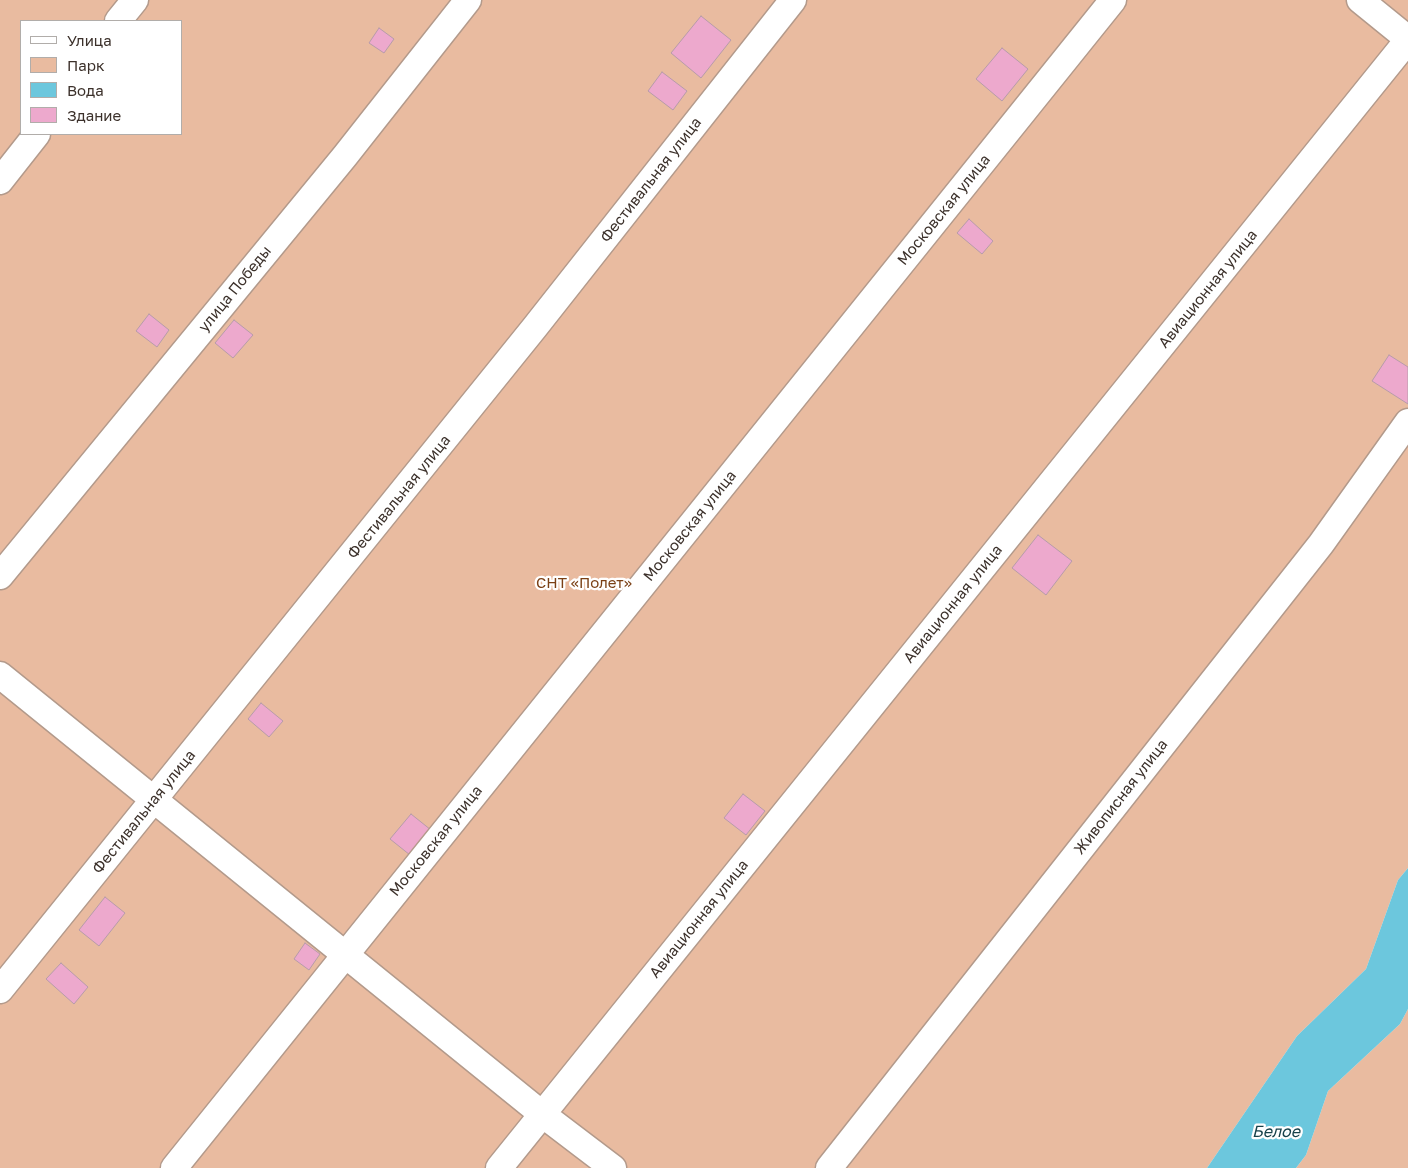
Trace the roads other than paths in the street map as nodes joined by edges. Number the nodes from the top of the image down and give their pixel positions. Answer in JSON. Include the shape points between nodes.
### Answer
{"nodes":[{"id":1,"x":135,"y":0,"type":"edge"},
{"id":2,"x":468,"y":0,"type":"edge"},
{"id":3,"x":793,"y":0,"type":"edge"},
{"id":4,"x":1113,"y":0,"type":"edge"},
{"id":5,"x":1360,"y":0,"type":"edge"},
{"id":6,"x":119,"y":20,"type":"edge"},
{"id":7,"x":1408,"y":39,"type":"edge"},
{"id":8,"x":36,"y":135,"type":"edge"},
{"id":9,"x":0,"y":181,"type":"edge"},
{"id":10,"x":1408,"y":422,"type":"edge"},
{"id":11,"x":0,"y":576,"type":"edge"},
{"id":12,"x":0,"y":675,"type":"edge"},
{"id":13,"x":154,"y":801,"type":"junction"},
{"id":14,"x":345,"y":955,"type":"junction"},
{"id":15,"x":0,"y":990,"type":"edge"},
{"id":16,"x":542,"y":1114,"type":"junction"},
{"id":17,"x":174,"y":1168,"type":"edge"},
{"id":18,"x":499,"y":1168,"type":"edge"},
{"id":19,"x":613,"y":1168,"type":"edge"},
{"id":20,"x":829,"y":1168,"type":"edge"}],
"edges":[{"from":1,"to":6,"type":"street"},
{"from":2,"to":11,"type":"street","name":"улица Победы","via":[[345,156]]},
{"from":3,"to":13,"type":"street","name":"Фестивальная улица"},
{"from":4,"to":14,"type":"street","name":"Московская улица"},
{"from":5,"to":7,"type":"street"},
{"from":7,"to":16,"type":"street","name":"Авиационная улица"},
{"from":8,"to":9,"type":"street"},
{"from":10,"to":20,"type":"street","name":"Живописная улица","via":[[1321,544]]},
{"from":12,"to":13,"type":"street"},
{"from":13,"to":14,"type":"street"},
{"from":13,"to":15,"type":"street","name":"Фестивальная улица"},
{"from":14,"to":16,"type":"street"},
{"from":14,"to":17,"type":"street","name":"Московская улица"},
{"from":16,"to":18,"type":"street","name":"Авиационная улица"},
{"from":16,"to":19,"type":"street"}]}
